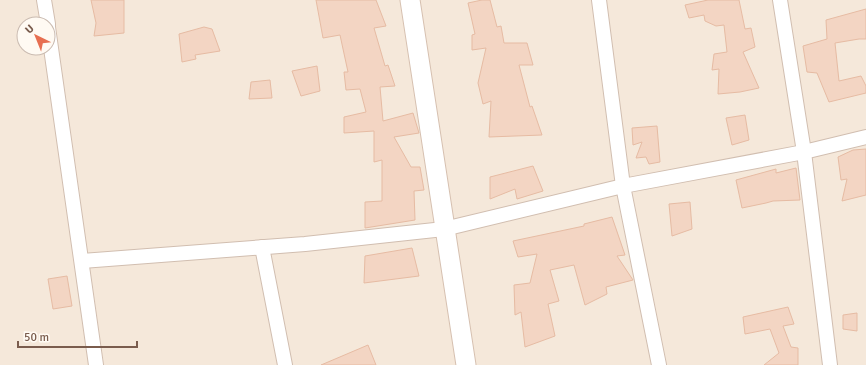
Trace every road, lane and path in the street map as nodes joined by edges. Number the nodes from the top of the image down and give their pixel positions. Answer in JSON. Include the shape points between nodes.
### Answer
{"nodes":[{"id":1,"x":44,"y":0,"type":"edge"},
{"id":2,"x":410,"y":0,"type":"edge"},
{"id":3,"x":600,"y":0,"type":"edge"},
{"id":4,"x":780,"y":0,"type":"edge"},
{"id":5,"x":47,"y":16,"type":"edge"},
{"id":6,"x":52,"y":56,"type":"edge"},
{"id":7,"x":866,"y":137,"type":"edge"},
{"id":8,"x":804,"y":152,"type":"junction"},
{"id":9,"x":623,"y":186,"type":"junction"},
{"id":10,"x":444,"y":229,"type":"junction"},
{"id":11,"x":262,"y":247,"type":"junction"},
{"id":12,"x":82,"y":261,"type":"junction"},
{"id":13,"x":96,"y":365,"type":"edge"},
{"id":14,"x":285,"y":365,"type":"edge"},
{"id":15,"x":466,"y":365,"type":"edge"},
{"id":16,"x":659,"y":365,"type":"edge"},
{"id":17,"x":830,"y":365,"type":"edge"}],
"edges":[{"from":1,"to":5,"type":"street"},
{"from":2,"to":10,"type":"main road"},
{"from":3,"to":9,"type":"street"},
{"from":4,"to":8,"type":"street"},
{"from":6,"to":12,"type":"street"},
{"from":7,"to":8,"type":"street"},
{"from":8,"to":9,"type":"street"},
{"from":8,"to":17,"type":"street"},
{"from":9,"to":10,"type":"street"},
{"from":9,"to":16,"type":"street"},
{"from":10,"to":11,"type":"street"},
{"from":10,"to":15,"type":"main road"},
{"from":11,"to":12,"type":"street"},
{"from":11,"to":14,"type":"street"},
{"from":12,"to":13,"type":"street"}]}
